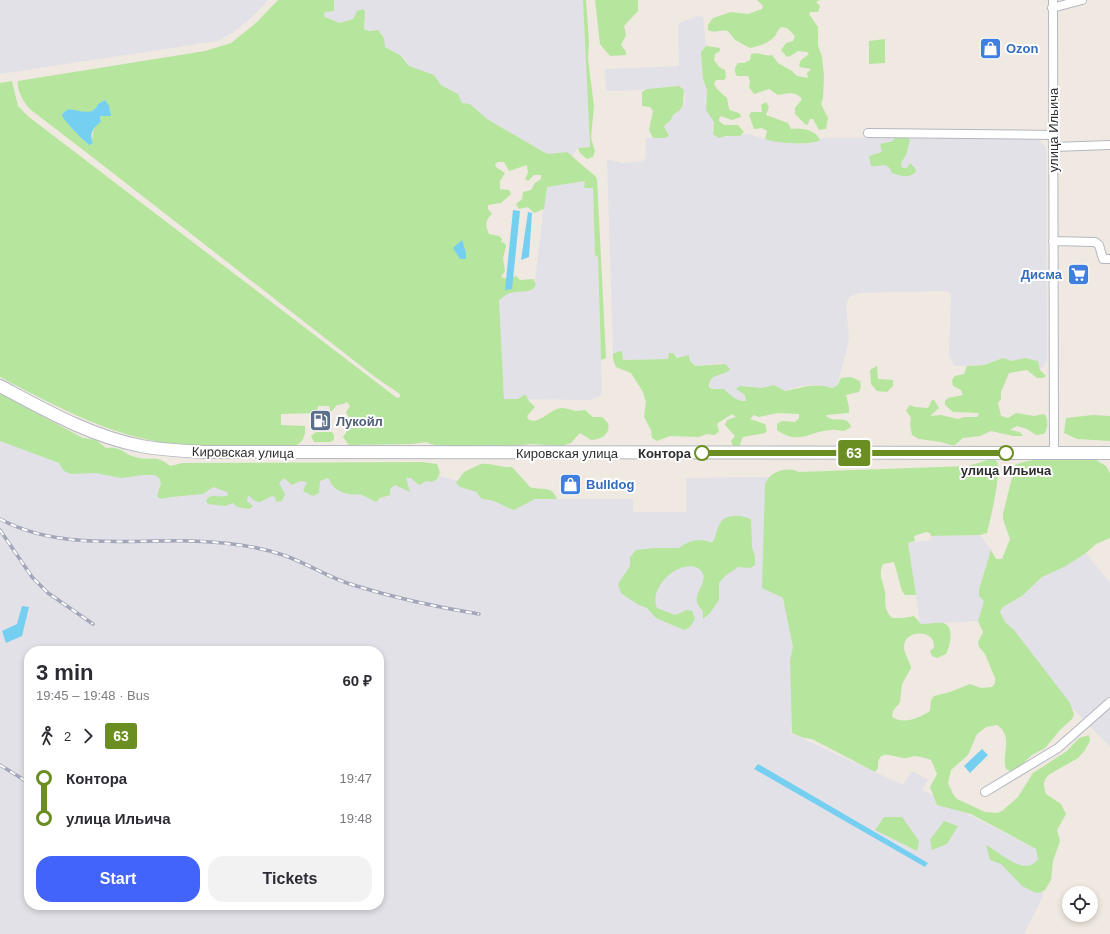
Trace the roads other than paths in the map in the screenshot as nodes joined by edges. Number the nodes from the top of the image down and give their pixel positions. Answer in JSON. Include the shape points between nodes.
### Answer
{"nodes":[{"id":1,"x":1082,"y":0,"type":"edge"},
{"id":2,"x":1053,"y":4,"type":"edge"},
{"id":3,"x":868,"y":133,"type":"dead end"},
{"id":4,"x":1053,"y":136,"type":"junction"},
{"id":5,"x":1110,"y":145,"type":"edge"},
{"id":6,"x":1053,"y":148,"type":"junction"},
{"id":7,"x":1054,"y":241,"type":"junction"},
{"id":8,"x":1110,"y":259,"type":"edge"},
{"id":9,"x":0,"y":386,"type":"edge"},
{"id":10,"x":1054,"y":453,"type":"junction"},
{"id":11,"x":1110,"y":453,"type":"edge"},
{"id":12,"x":1110,"y":702,"type":"edge"},
{"id":13,"x":985,"y":792,"type":"dead end"}],
"edges":[{"from":1,"to":2,"type":"street"},
{"from":2,"to":4,"type":"street","name":"улица Ильича"},
{"from":3,"to":4,"type":"street"},
{"from":4,"to":6,"type":"street","name":"улица Ильича"},
{"from":5,"to":6,"type":"street"},
{"from":6,"to":7,"type":"street","name":"улица Ильича"},
{"from":7,"to":8,"type":"street","via":[[1095,242],[1099,245],[1103,259]]},
{"from":7,"to":10,"type":"street","name":"улица Ильича"},
{"from":9,"to":10,"type":"main road","name":"Кировская улица","via":[[81,427],[118,440],[155,448],[205,452]]},
{"from":10,"to":11,"type":"main road","name":"Кировская улица"},
{"from":12,"to":13,"type":"street","via":[[1058,748]]}]}
